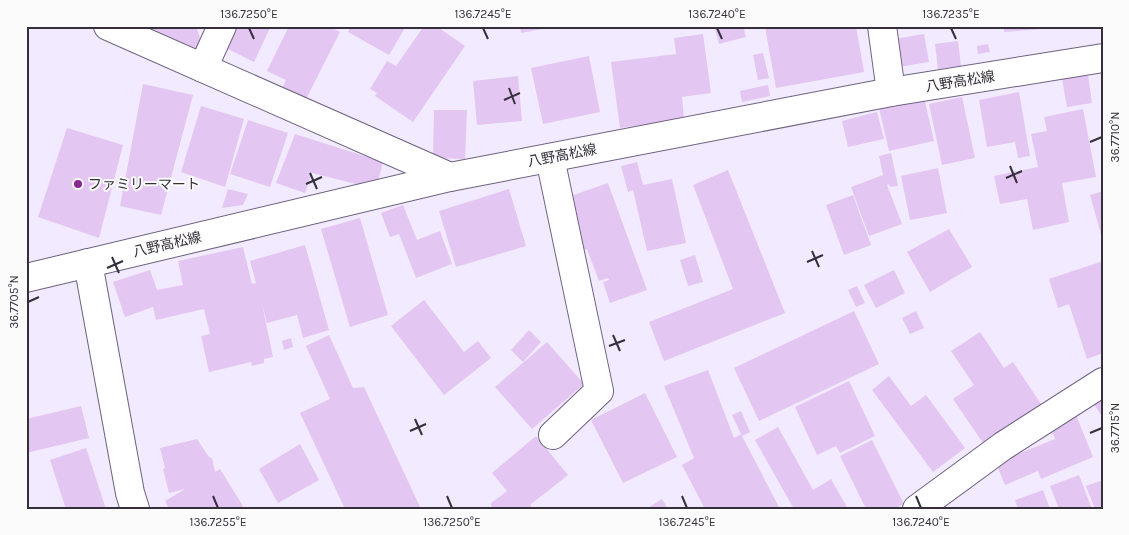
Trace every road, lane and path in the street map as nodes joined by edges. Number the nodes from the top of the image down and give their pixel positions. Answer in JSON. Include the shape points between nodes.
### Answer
{"nodes":[{"id":1,"x":108,"y":26,"type":"edge"},
{"id":2,"x":222,"y":26,"type":"edge"},
{"id":3,"x":882,"y":26,"type":"edge"},
{"id":4,"x":1103,"y":58,"type":"edge"},
{"id":5,"x":203,"y":68,"type":"junction"},
{"id":6,"x":891,"y":92,"type":"junction"},
{"id":7,"x":550,"y":158,"type":"junction"},
{"id":8,"x":450,"y":177,"type":"junction"},
{"id":9,"x":88,"y":263,"type":"junction"},
{"id":10,"x":26,"y":278,"type":"edge"},
{"id":11,"x":1103,"y":382,"type":"edge"},
{"id":12,"x":553,"y":435,"type":"dead end"},
{"id":13,"x":135,"y":509,"type":"edge"},
{"id":14,"x":917,"y":509,"type":"edge"}],
"edges":[{"from":1,"to":5,"type":"street"},
{"from":2,"to":5,"type":"street"},
{"from":3,"to":6,"type":"street"},
{"from":4,"to":6,"type":"street","name":"八野高松線"},
{"from":5,"to":8,"type":"street"},
{"from":6,"to":7,"type":"street","name":"八野高松線"},
{"from":7,"to":8,"type":"street","name":"八野高松線"},
{"from":7,"to":12,"type":"street","via":[[599,390]]},
{"from":8,"to":9,"type":"street","name":"八野高松線"},
{"from":9,"to":10,"type":"street","name":"八野高松線"},
{"from":9,"to":13,"type":"street"},
{"from":11,"to":14,"type":"street","via":[[1003,446]]}]}
